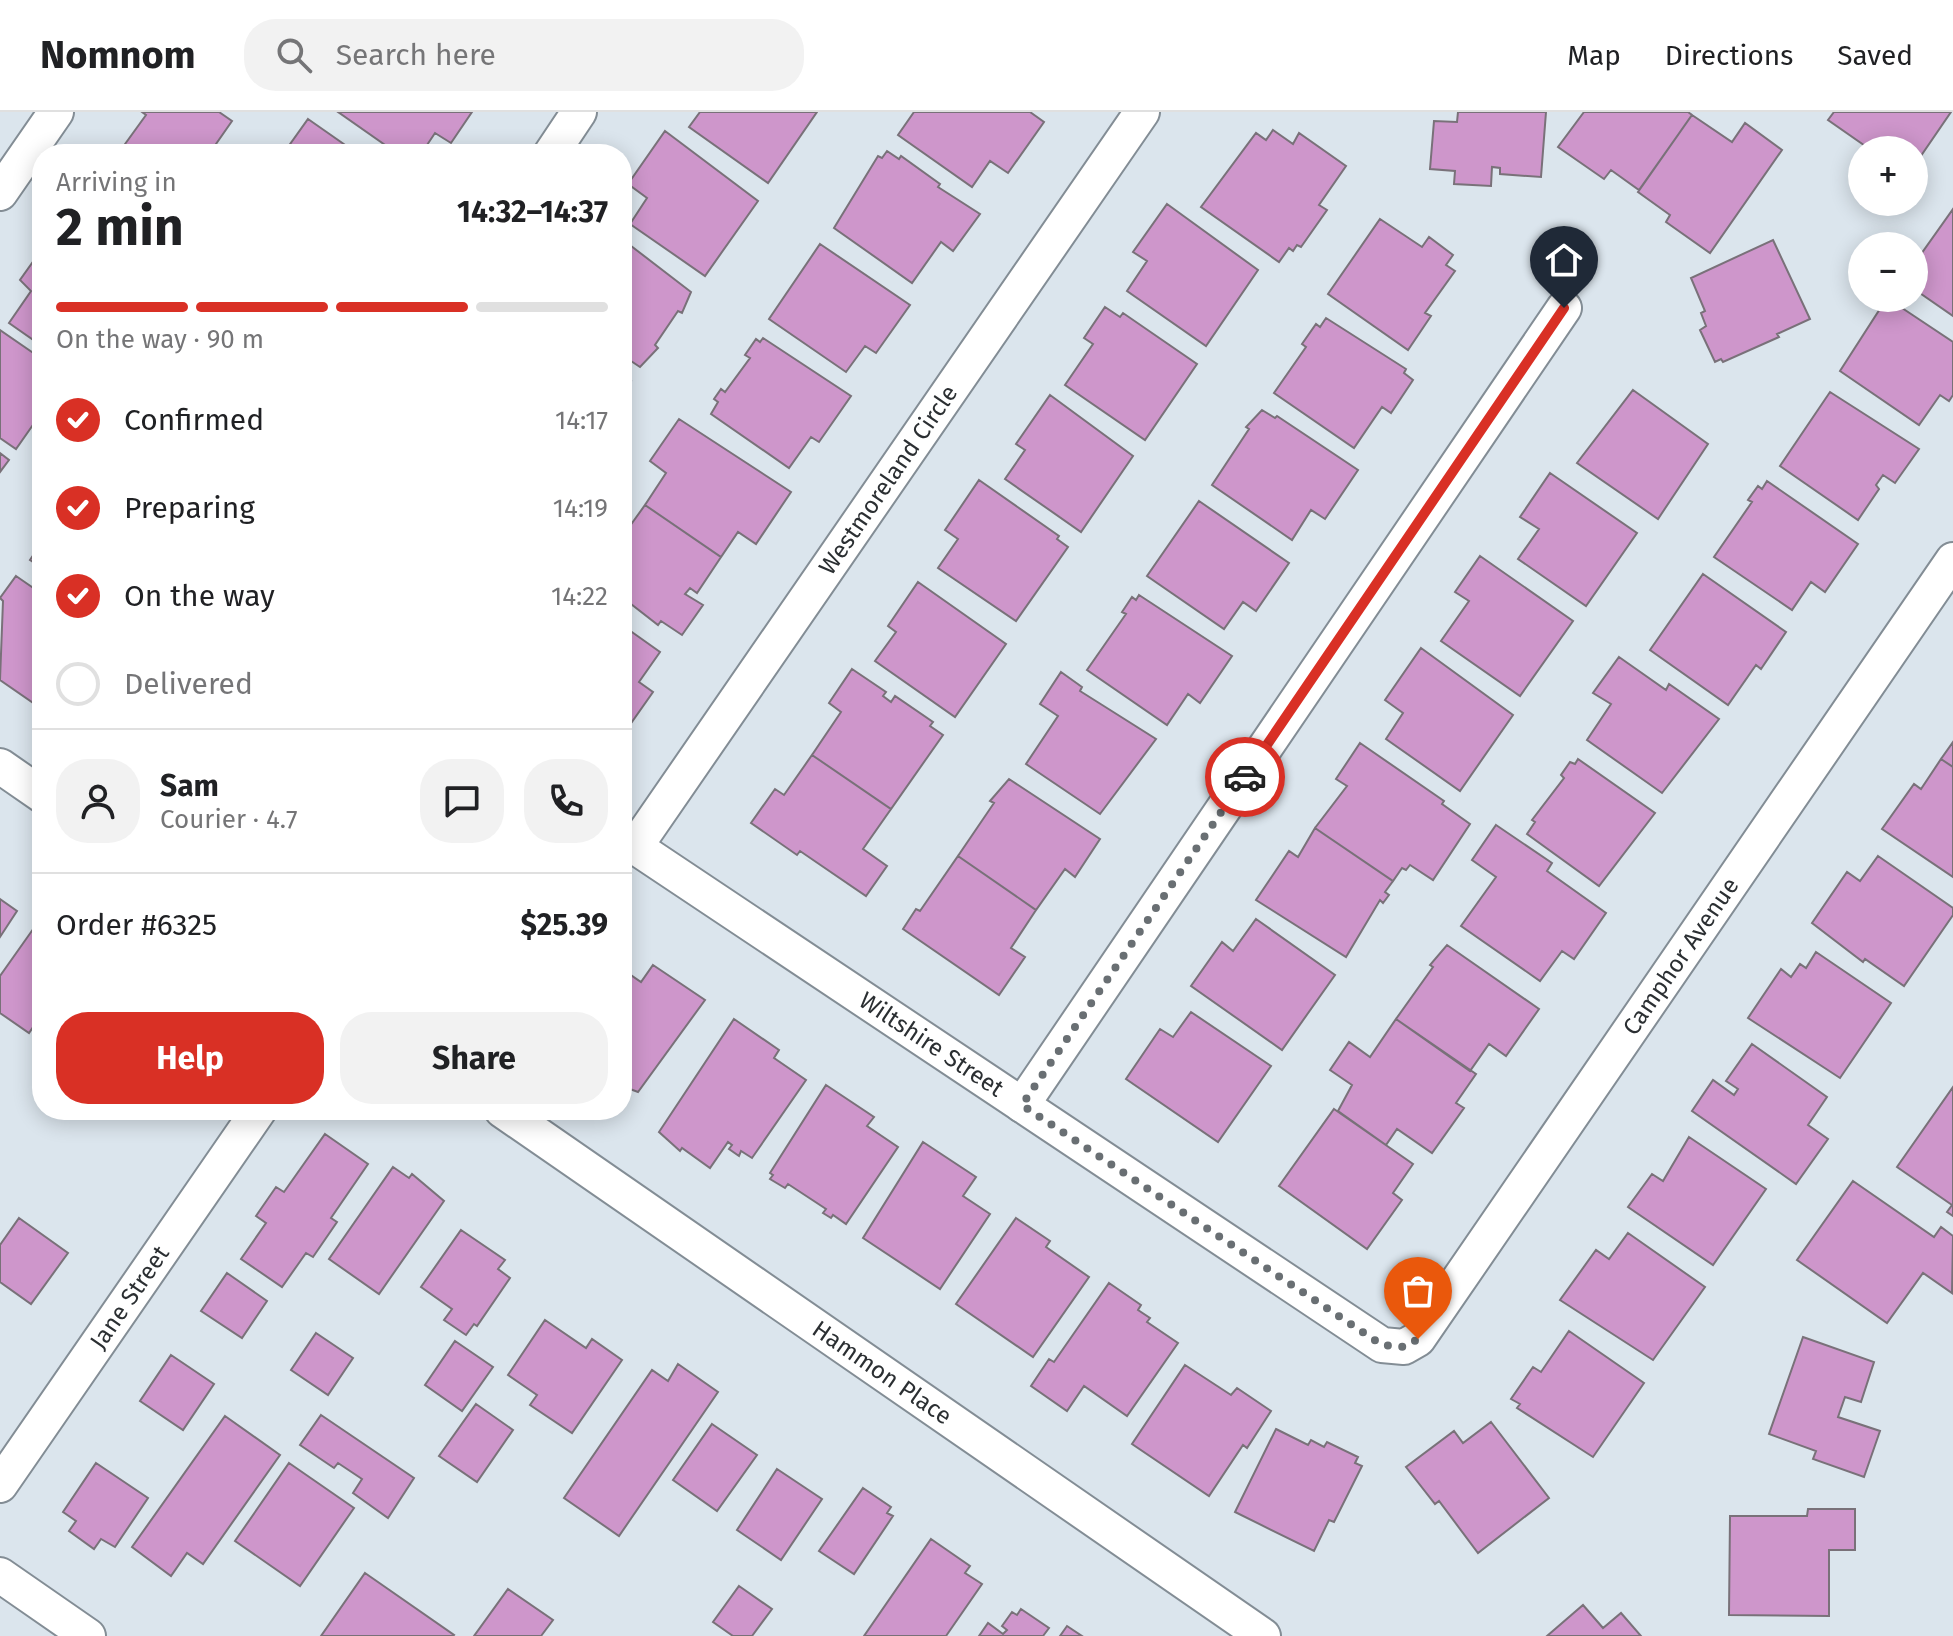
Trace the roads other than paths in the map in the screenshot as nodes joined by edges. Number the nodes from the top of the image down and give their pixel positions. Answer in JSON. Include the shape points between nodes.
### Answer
{"nodes":[{"id":1,"x":56,"y":112,"type":"edge"},
{"id":2,"x":579,"y":112,"type":"edge"},
{"id":3,"x":1142,"y":112,"type":"edge"},
{"id":4,"x":34,"y":144,"type":"edge"},
{"id":5,"x":558,"y":144,"type":"edge"},
{"id":6,"x":32,"y":147,"type":"edge"},
{"id":7,"x":0,"y":193,"type":"edge"},
{"id":8,"x":1564,"y":308,"type":"dead end"},
{"id":9,"x":1953,"y":560,"type":"edge"},
{"id":10,"x":0,"y":766,"type":"edge"},
{"id":11,"x":32,"y":788,"type":"edge"},
{"id":12,"x":632,"y":838,"type":"edge"},
{"id":13,"x":632,"y":844,"type":"edge"},
{"id":14,"x":1022,"y":1105,"type":"junction"},
{"id":15,"x":252,"y":1120,"type":"edge"},
{"id":16,"x":516,"y":1120,"type":"edge"},
{"id":17,"x":1404,"y":1347,"type":"joint"},
{"id":18,"x":0,"y":1485,"type":"edge"},
{"id":19,"x":0,"y":1575,"type":"edge"},
{"id":20,"x":88,"y":1636,"type":"edge"},
{"id":21,"x":1263,"y":1636,"type":"edge"}],
"edges":[{"from":1,"to":4,"type":"street"},
{"from":2,"to":5,"type":"street"},
{"from":3,"to":12,"type":"street","name":"Westmoreland Circle"},
{"from":6,"to":7,"type":"street"},
{"from":8,"to":14,"type":"street"},
{"from":9,"to":17,"type":"street","name":"Camphor Avenue","via":[[1418,1339]]},
{"from":10,"to":11,"type":"street"},
{"from":13,"to":14,"type":"street","name":"Wiltshire Street"},
{"from":14,"to":17,"type":"street","name":"Wiltshire Street","via":[[1382,1345]]},
{"from":15,"to":18,"type":"street","name":"Jane Street"},
{"from":16,"to":21,"type":"street","name":"Hammon Place"},
{"from":19,"to":20,"type":"street"}]}
